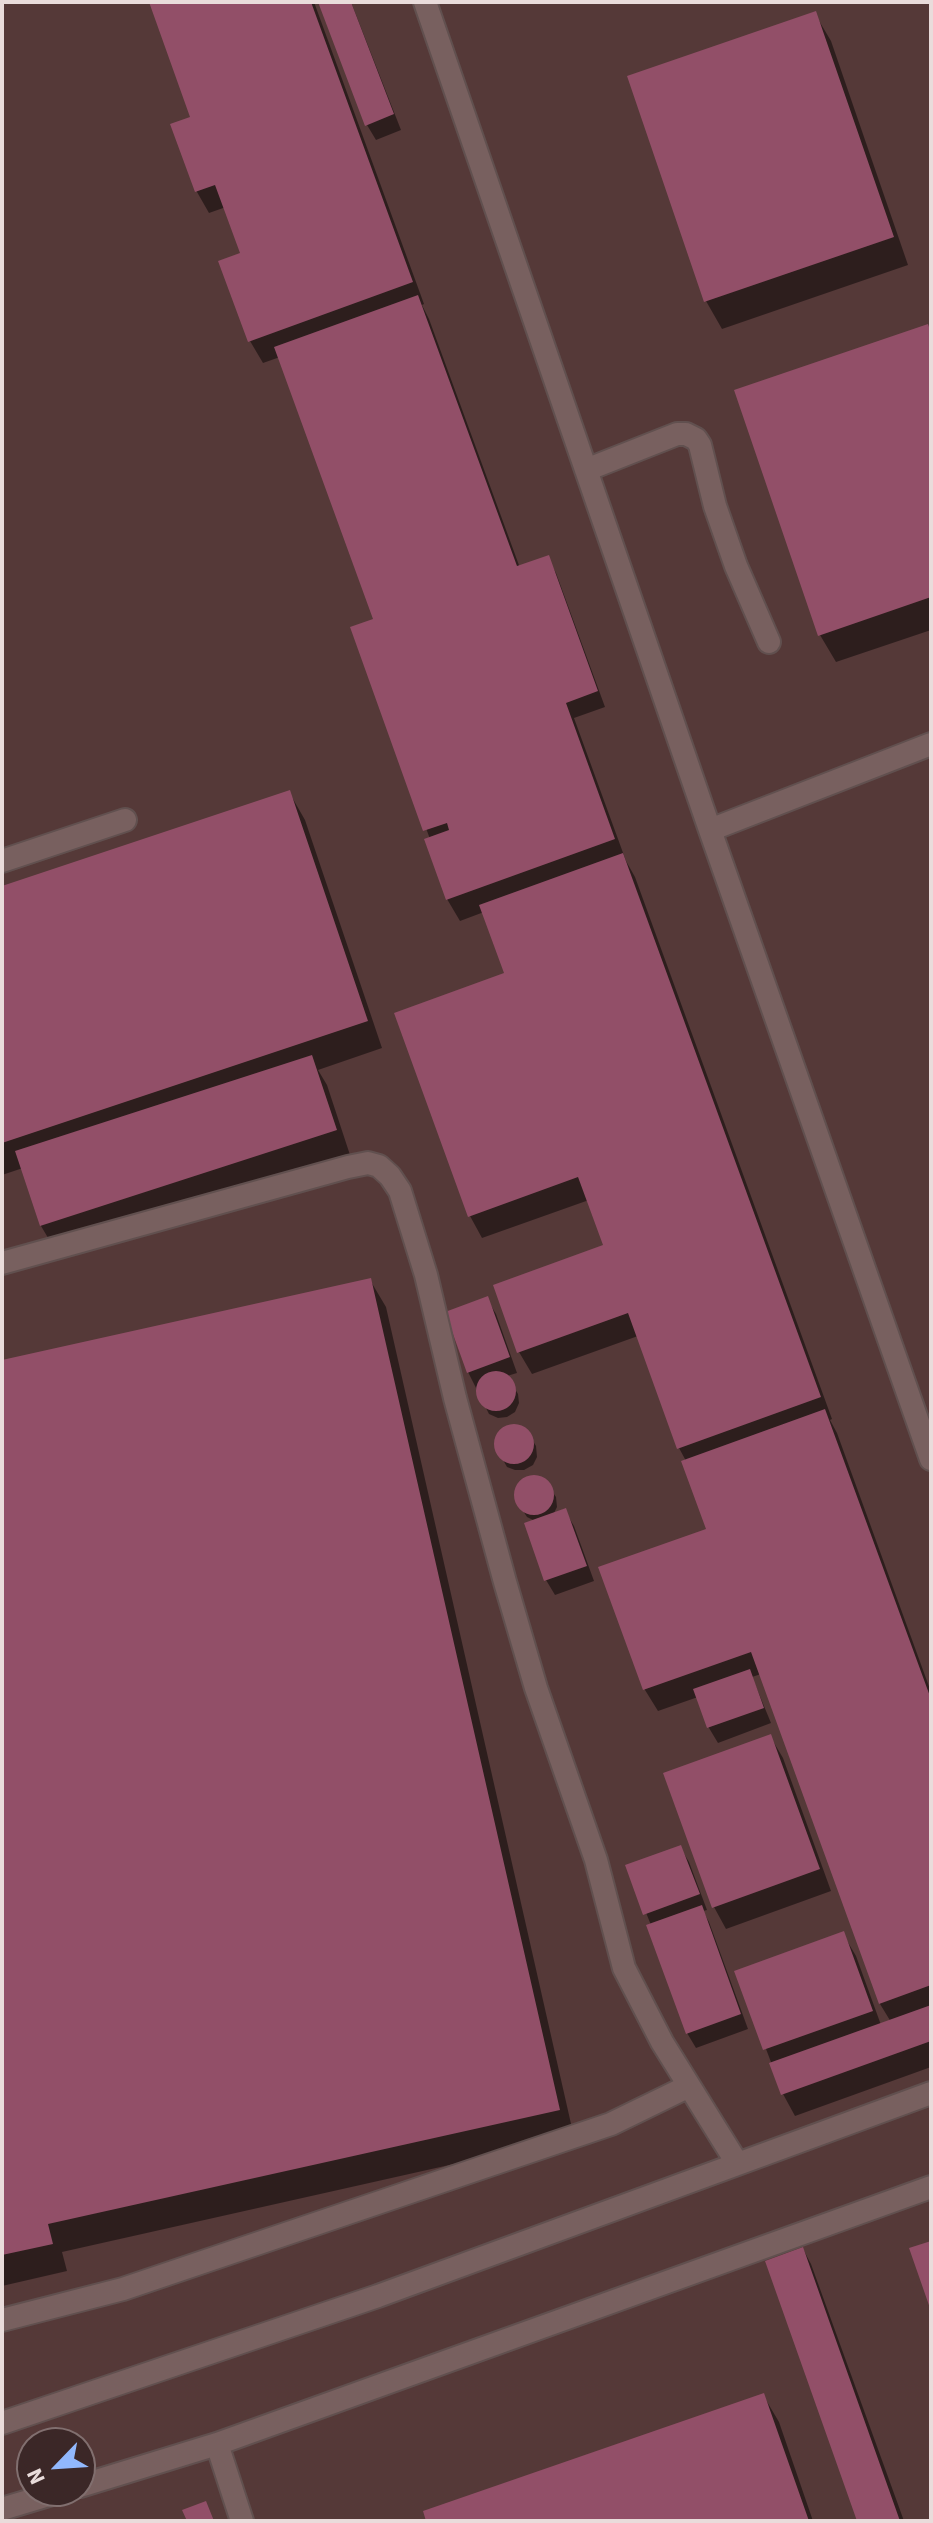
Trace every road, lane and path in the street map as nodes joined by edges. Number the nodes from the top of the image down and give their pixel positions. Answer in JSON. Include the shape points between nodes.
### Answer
{"nodes":[{"id":1,"x":425,"y":2,"type":"edge"},
{"id":2,"x":586,"y":470,"type":"junction"},
{"id":3,"x":769,"y":642,"type":"dead end"},
{"id":4,"x":931,"y":744,"type":"edge"},
{"id":5,"x":125,"y":820,"type":"dead end"},
{"id":6,"x":710,"y":830,"type":"junction"},
{"id":7,"x":2,"y":861,"type":"edge"},
{"id":8,"x":2,"y":1263,"type":"edge"},
{"id":9,"x":931,"y":1459,"type":"edge"},
{"id":10,"x":689,"y":2086,"type":"junction"},
{"id":11,"x":931,"y":2093,"type":"edge"},
{"id":12,"x":737,"y":2163,"type":"junction"},
{"id":13,"x":931,"y":2187,"type":"edge"},
{"id":14,"x":2,"y":2320,"type":"edge"},
{"id":15,"x":2,"y":2423,"type":"edge"},
{"id":16,"x":217,"y":2444,"type":"junction"},
{"id":17,"x":96,"y":2481,"type":"edge"},
{"id":18,"x":242,"y":2521,"type":"edge"}],
"edges":[{"from":1,"to":2,"type":"lane"},
{"from":2,"to":3,"type":"lane","via":[[677,434],[696,439],[736,566]]},
{"from":2,"to":6,"type":"lane"},
{"from":4,"to":6,"type":"lane"},
{"from":5,"to":7,"type":"lane"},
{"from":6,"to":9,"type":"lane"},
{"from":8,"to":10,"type":"lane","via":[[348,1167],[368,1163],[390,1176],[400,1191],[426,1275],[505,1582],[596,1860],[624,1968]]},
{"from":10,"to":12,"type":"lane"},
{"from":10,"to":14,"type":"lane","via":[[596,2129],[123,2289]]},
{"from":11,"to":12,"type":"lane"},
{"from":12,"to":15,"type":"lane","via":[[378,2296]]},
{"from":13,"to":16,"type":"lane"},
{"from":16,"to":17,"type":"lane"},
{"from":16,"to":18,"type":"lane"}]}
